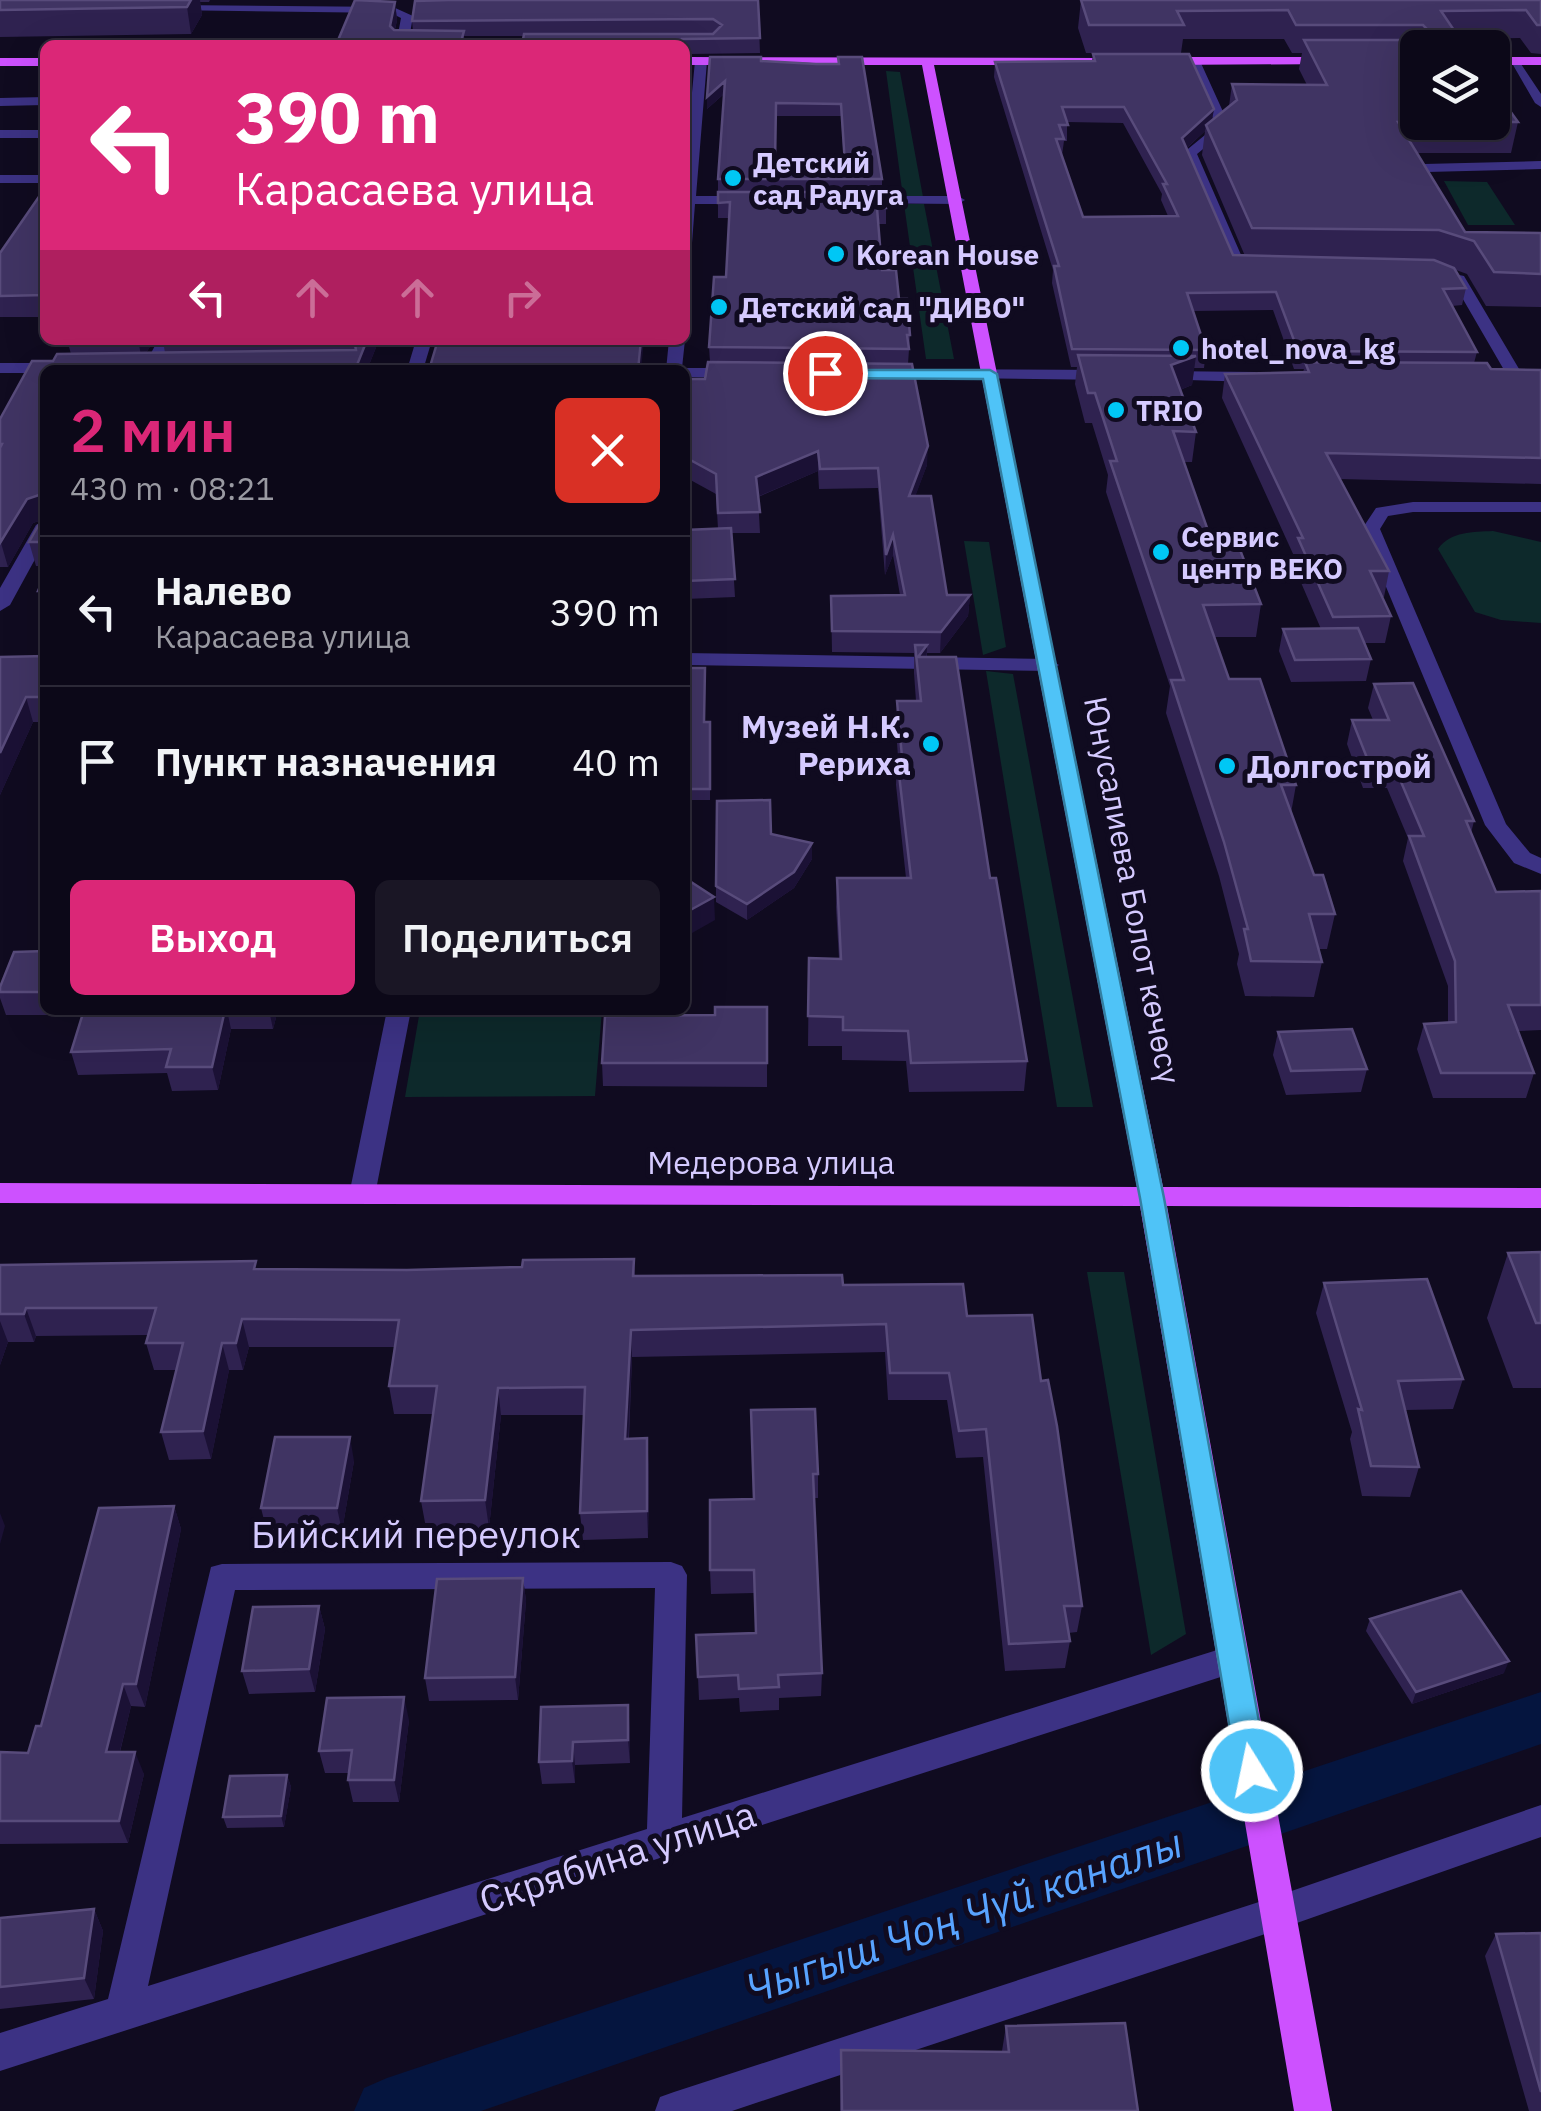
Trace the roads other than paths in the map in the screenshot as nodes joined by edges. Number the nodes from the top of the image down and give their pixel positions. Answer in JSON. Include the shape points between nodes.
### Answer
{"nodes":[{"id":1,"x":158,"y":8,"type":"edge"},
{"id":2,"x":403,"y":40,"type":"edge"},
{"id":3,"x":927,"y":61,"type":"junction"},
{"id":4,"x":1113,"y":61,"type":"edge"},
{"id":5,"x":1145,"y":61,"type":"edge"},
{"id":6,"x":1194,"y":61,"type":"junction"},
{"id":7,"x":1343,"y":61,"type":"edge"},
{"id":8,"x":1513,"y":61,"type":"joint"},
{"id":9,"x":1541,"y":61,"type":"edge"},
{"id":10,"x":0,"y":62,"type":"edge"},
{"id":11,"x":40,"y":62,"type":"edge"},
{"id":12,"x":693,"y":62,"type":"edge"},
{"id":13,"x":40,"y":101,"type":"edge"},
{"id":14,"x":0,"y":102,"type":"edge"},
{"id":15,"x":1541,"y":103,"type":"edge"},
{"id":16,"x":0,"y":134,"type":"edge"},
{"id":17,"x":40,"y":134,"type":"edge"},
{"id":18,"x":690,"y":136,"type":"edge"},
{"id":19,"x":1541,"y":165,"type":"edge"},
{"id":20,"x":0,"y":179,"type":"edge"},
{"id":21,"x":40,"y":179,"type":"edge"},
{"id":22,"x":690,"y":200,"type":"edge"},
{"id":23,"x":767,"y":200,"type":"edge"},
{"id":24,"x":845,"y":200,"type":"edge"},
{"id":25,"x":958,"y":200,"type":"junction"},
{"id":26,"x":1438,"y":202,"type":"edge"},
{"id":27,"x":1278,"y":268,"type":"edge"},
{"id":28,"x":1432,"y":270,"type":"edge"},
{"id":29,"x":161,"y":345,"type":"edge"},
{"id":30,"x":142,"y":365,"type":"edge"},
{"id":31,"x":0,"y":368,"type":"edge"},
{"id":32,"x":40,"y":368,"type":"edge"},
{"id":33,"x":690,"y":372,"type":"edge"},
{"id":34,"x":760,"y":373,"type":"edge"},
{"id":35,"x":855,"y":374,"type":"edge"},
{"id":36,"x":990,"y":374,"type":"junction"},
{"id":37,"x":1130,"y":376,"type":"edge"},
{"id":38,"x":1149,"y":376,"type":"edge"},
{"id":39,"x":1265,"y":377,"type":"edge"},
{"id":40,"x":1498,"y":379,"type":"edge"},
{"id":41,"x":1517,"y":379,"type":"junction"},
{"id":42,"x":1541,"y":379,"type":"edge"},
{"id":43,"x":1541,"y":507,"type":"edge"},
{"id":44,"x":40,"y":534,"type":"edge"},
{"id":45,"x":0,"y":605,"type":"edge"},
{"id":46,"x":690,"y":659,"type":"edge"},
{"id":47,"x":1049,"y":665,"type":"junction"},
{"id":48,"x":1541,"y":867,"type":"edge"},
{"id":49,"x":397,"y":1015,"type":"edge"},
{"id":50,"x":0,"y":1193,"type":"edge"},
{"id":51,"x":362,"y":1195,"type":"junction"},
{"id":52,"x":1152,"y":1198,"type":"junction"},
{"id":53,"x":1541,"y":1198,"type":"edge"},
{"id":54,"x":1233,"y":1658,"type":"junction"},
{"id":55,"x":1541,"y":1821,"type":"edge"},
{"id":56,"x":664,"y":1840,"type":"junction"},
{"id":57,"x":1277,"y":1912,"type":"junction"},
{"id":58,"x":124,"y":2012,"type":"junction"},
{"id":59,"x":0,"y":2052,"type":"edge"},
{"id":60,"x":674,"y":2111,"type":"edge"},
{"id":61,"x":1313,"y":2111,"type":"edge"}],
"edges":[{"from":1,"to":2,"type":"street","via":[[393,10],[407,16]]},
{"from":3,"to":4,"type":"main road"},
{"from":3,"to":12,"type":"main road"},
{"from":3,"to":25,"type":"main road","name":"Юнусалиева Болот көчөсү"},
{"from":5,"to":6,"type":"main road"},
{"from":6,"to":7,"type":"main road"},
{"from":6,"to":27,"type":"street","via":[[1224,127],[1190,152],[1239,268]]},
{"from":8,"to":9,"type":"main road"},
{"from":8,"to":15,"type":"street"},
{"from":10,"to":11,"type":"main road"},
{"from":12,"to":18,"type":"street"},
{"from":13,"to":14,"type":"street"},
{"from":16,"to":17,"type":"street"},
{"from":19,"to":26,"type":"street","via":[[1419,170]]},
{"from":20,"to":21,"type":"street"},
{"from":22,"to":23,"type":"street"},
{"from":24,"to":25,"type":"street"},
{"from":25,"to":36,"type":"main road","name":"Юнусалиева Болот көчөсү"},
{"from":28,"to":41,"type":"street","via":[[1458,279]]},
{"from":29,"to":30,"type":"street"},
{"from":31,"to":32,"type":"street"},
{"from":33,"to":34,"type":"street"},
{"from":35,"to":36,"type":"street"},
{"from":36,"to":37,"type":"street"},
{"from":36,"to":47,"type":"main road","name":"Юнусалиева Болот көчөсү"},
{"from":38,"to":39,"type":"street"},
{"from":40,"to":41,"type":"street"},
{"from":41,"to":42,"type":"street"},
{"from":43,"to":48,"type":"street","via":[[1413,507],[1382,512],[1372,529],[1496,826],[1522,858]]},
{"from":44,"to":45,"type":"street"},
{"from":46,"to":47,"type":"street"},
{"from":47,"to":52,"type":"main road","name":"Юнусалиева Болот көчөсү"},
{"from":49,"to":51,"type":"street"},
{"from":50,"to":51,"type":"main road","name":"Медерова улица"},
{"from":51,"to":52,"type":"main road","name":"Медерова улица"},
{"from":52,"to":53,"type":"main road","name":"Медерова улица"},
{"from":52,"to":54,"type":"main road","name":"Юнусалиева Болот көчөсү"},
{"from":54,"to":56,"type":"street","name":"Скрябина улица"},
{"from":54,"to":57,"type":"main road","name":"Юнусалиева Болот көчөсү"},
{"from":55,"to":57,"type":"street"},
{"from":56,"to":58,"type":"street","name":"Скрябина улица"},
{"from":56,"to":58,"type":"street","name":"Бийский переулок","via":[[671,1575],[222,1577]]},
{"from":57,"to":60,"type":"street"},
{"from":57,"to":61,"type":"main road"},
{"from":58,"to":59,"type":"street","name":"Скрябина улица"}]}
